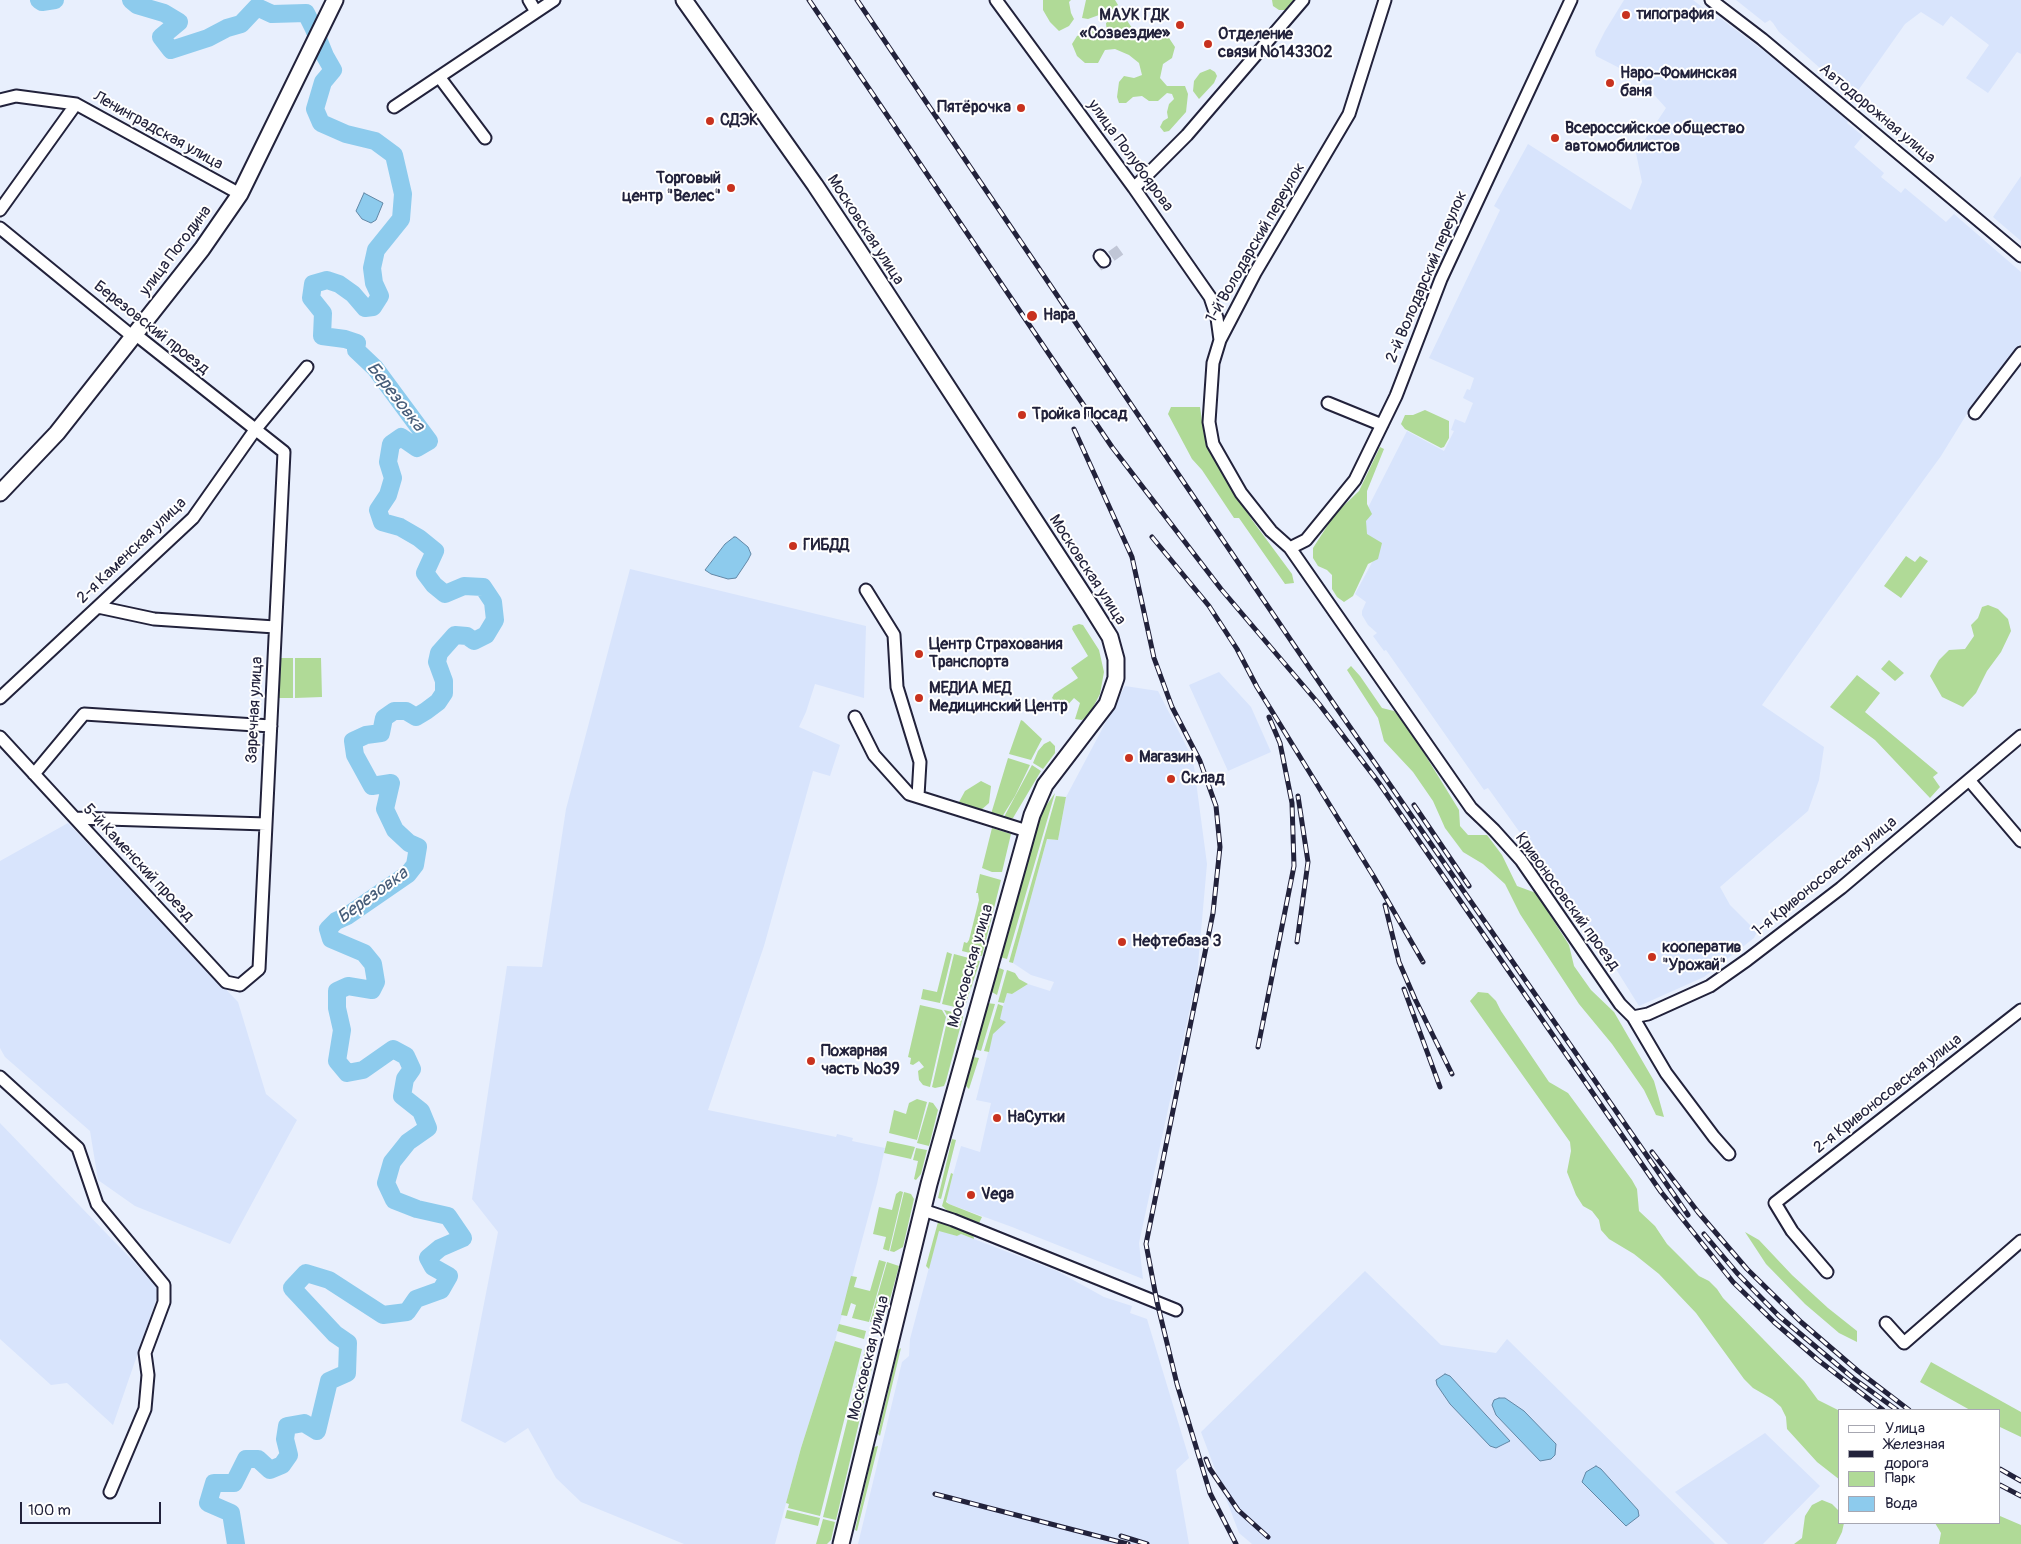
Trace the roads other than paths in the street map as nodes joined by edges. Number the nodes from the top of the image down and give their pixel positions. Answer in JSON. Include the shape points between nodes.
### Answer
{"nodes":[{"id":1,"x":335,"y":0,"type":"edge"},
{"id":2,"x":529,"y":0,"type":"edge"},
{"id":3,"x":554,"y":0,"type":"edge"},
{"id":4,"x":684,"y":0,"type":"edge"},
{"id":5,"x":996,"y":0,"type":"edge"},
{"id":6,"x":1303,"y":0,"type":"edge"},
{"id":7,"x":1385,"y":0,"type":"edge"},
{"id":8,"x":1571,"y":0,"type":"edge"},
{"id":9,"x":1711,"y":0,"type":"edge"},
{"id":10,"x":536,"y":12,"type":"junction"},
{"id":11,"x":440,"y":78,"type":"junction"},
{"id":12,"x":0,"y":100,"type":"edge"},
{"id":13,"x":76,"y":104,"type":"junction"},
{"id":14,"x":394,"y":108,"type":"dead end"},
{"id":15,"x":485,"y":138,"type":"dead end"},
{"id":16,"x":1134,"y":188,"type":"junction"},
{"id":17,"x":240,"y":194,"type":"junction"},
{"id":18,"x":0,"y":210,"type":"edge"},
{"id":19,"x":0,"y":228,"type":"edge"},
{"id":20,"x":2021,"y":256,"type":"edge"},
{"id":21,"x":132,"y":336,"type":"junction"},
{"id":22,"x":1220,"y":340,"type":"junction"},
{"id":23,"x":2021,"y":353,"type":"edge"},
{"id":24,"x":307,"y":367,"type":"dead end"},
{"id":25,"x":1328,"y":403,"type":"dead end"},
{"id":26,"x":1975,"y":413,"type":"dead end"},
{"id":27,"x":1382,"y":425,"type":"junction"},
{"id":28,"x":255,"y":430,"type":"junction"},
{"id":29,"x":284,"y":452,"type":"joint"},
{"id":30,"x":0,"y":493,"type":"edge"},
{"id":31,"x":1290,"y":548,"type":"junction"},
{"id":32,"x":866,"y":590,"type":"dead end"},
{"id":33,"x":98,"y":607,"type":"junction"},
{"id":34,"x":275,"y":627,"type":"junction"},
{"id":35,"x":0,"y":698,"type":"edge"},
{"id":36,"x":855,"y":717,"type":"dead end"},
{"id":37,"x":271,"y":726,"type":"junction"},
{"id":38,"x":2021,"y":736,"type":"edge"},
{"id":39,"x":0,"y":737,"type":"edge"},
{"id":40,"x":34,"y":774,"type":"junction"},
{"id":41,"x":1969,"y":780,"type":"junction"},
{"id":42,"x":918,"y":796,"type":"junction"},
{"id":43,"x":75,"y":818,"type":"junction"},
{"id":44,"x":266,"y":824,"type":"junction"},
{"id":45,"x":1027,"y":831,"type":"junction"},
{"id":46,"x":2021,"y":841,"type":"edge"},
{"id":47,"x":259,"y":969,"type":"joint"},
{"id":48,"x":2021,"y":1010,"type":"edge"},
{"id":49,"x":1633,"y":1017,"type":"junction"},
{"id":50,"x":0,"y":1077,"type":"edge"},
{"id":51,"x":1729,"y":1154,"type":"dead end"},
{"id":52,"x":923,"y":1210,"type":"junction"},
{"id":53,"x":2021,"y":1241,"type":"edge"},
{"id":54,"x":1827,"y":1272,"type":"dead end"},
{"id":55,"x":1176,"y":1310,"type":"dead end"},
{"id":56,"x":1886,"y":1323,"type":"dead end"},
{"id":57,"x":110,"y":1492,"type":"dead end"},
{"id":58,"x":841,"y":1544,"type":"edge"}],
"edges":[{"from":1,"to":17,"type":"main road","name":"улица Погодина"},
{"from":2,"to":10,"type":"street"},
{"from":3,"to":10,"type":"street"},
{"from":4,"to":45,"type":"main road","name":"Московская улица","via":[[845,230],[1112,642],[1117,671],[1111,696],[1045,785]]},
{"from":5,"to":16,"type":"street","name":"улица Полубоярова"},
{"from":6,"to":16,"type":"street","via":[[1187,135]]},
{"from":7,"to":22,"type":"street","name":"1-й Володарский переулок","via":[[1349,114],[1255,273]]},
{"from":8,"to":27,"type":"street","name":"2-й Володарский переулок","via":[[1441,279]]},
{"from":9,"to":20,"type":"street","name":"Автодорожная улица"},
{"from":10,"to":11,"type":"street"},
{"from":11,"to":14,"type":"street"},
{"from":11,"to":15,"type":"street"},
{"from":12,"to":13,"type":"street","name":"Ленинградская улица","via":[[16,96]]},
{"from":13,"to":17,"type":"street","name":"Ленинградская улица"},
{"from":13,"to":18,"type":"street"},
{"from":16,"to":22,"type":"street","name":"улица Полубоярова","via":[[1210,297]]},
{"from":17,"to":21,"type":"main road","name":"улица Погодина","via":[[202,249]]},
{"from":19,"to":21,"type":"street","name":"Березовский проезд"},
{"from":21,"to":28,"type":"street","name":"Березовский проезд","via":[[140,338]]},
{"from":21,"to":30,"type":"main road","name":"улица Погодина","via":[[57,434]]},
{"from":22,"to":31,"type":"street","name":"1-й Володарский переулок","via":[[1213,363],[1208,422],[1213,444],[1241,493],[1271,531]]},
{"from":23,"to":26,"type":"street"},
{"from":24,"to":28,"type":"street","name":"2-я Каменская улица"},
{"from":25,"to":27,"type":"street"},
{"from":27,"to":31,"type":"street","name":"2-й Володарский переулок","via":[[1355,480],[1306,540]]},
{"from":28,"to":29,"type":"street","name":"Березовский проезд"},
{"from":28,"to":33,"type":"street","name":"2-я Каменская улица","via":[[193,518]]},
{"from":29,"to":34,"type":"street","name":"Заречная улица"},
{"from":31,"to":49,"type":"street","name":"Кривоносовский проезд","via":[[1471,808],[1521,860],[1620,1004]]},
{"from":32,"to":42,"type":"street","via":[[894,635],[897,687],[920,762]]},
{"from":33,"to":34,"type":"street","via":[[154,619]]},
{"from":33,"to":35,"type":"street","name":"2-я Каменская улица"},
{"from":34,"to":37,"type":"street","name":"Заречная улица"},
{"from":36,"to":42,"type":"street","via":[[874,755],[909,794]]},
{"from":37,"to":40,"type":"street","via":[[84,714]]},
{"from":37,"to":44,"type":"street","name":"Заречная улица"},
{"from":38,"to":41,"type":"street","name":"1-я Кривоносовская улица"},
{"from":39,"to":40,"type":"street","name":"5-й Каменский проезд"},
{"from":40,"to":43,"type":"street","name":"5-й Каменский проезд"},
{"from":41,"to":46,"type":"street"},
{"from":41,"to":49,"type":"street","name":"1-я Кривоносовская улица","via":[[1841,888],[1710,986],[1648,1014]]},
{"from":42,"to":45,"type":"street"},
{"from":43,"to":44,"type":"street"},
{"from":43,"to":47,"type":"street","name":"5-й Каменский проезд","via":[[226,982],[240,985]]},
{"from":44,"to":47,"type":"street","name":"Заречная улица"},
{"from":45,"to":52,"type":"main road","name":"Московская улица"},
{"from":48,"to":54,"type":"street","name":"2-я Кривоносовская улица","via":[[1774,1203],[1792,1231]]},
{"from":49,"to":51,"type":"street","name":"Кривоносовский проезд","via":[[1666,1073]]},
{"from":50,"to":57,"type":"street","via":[[78,1148],[97,1204],[164,1285],[164,1302],[145,1353],[148,1375],[145,1409]]},
{"from":52,"to":55,"type":"street"},
{"from":52,"to":58,"type":"main road","name":"Московская улица"},
{"from":53,"to":56,"type":"street","via":[[1904,1343]]}]}
